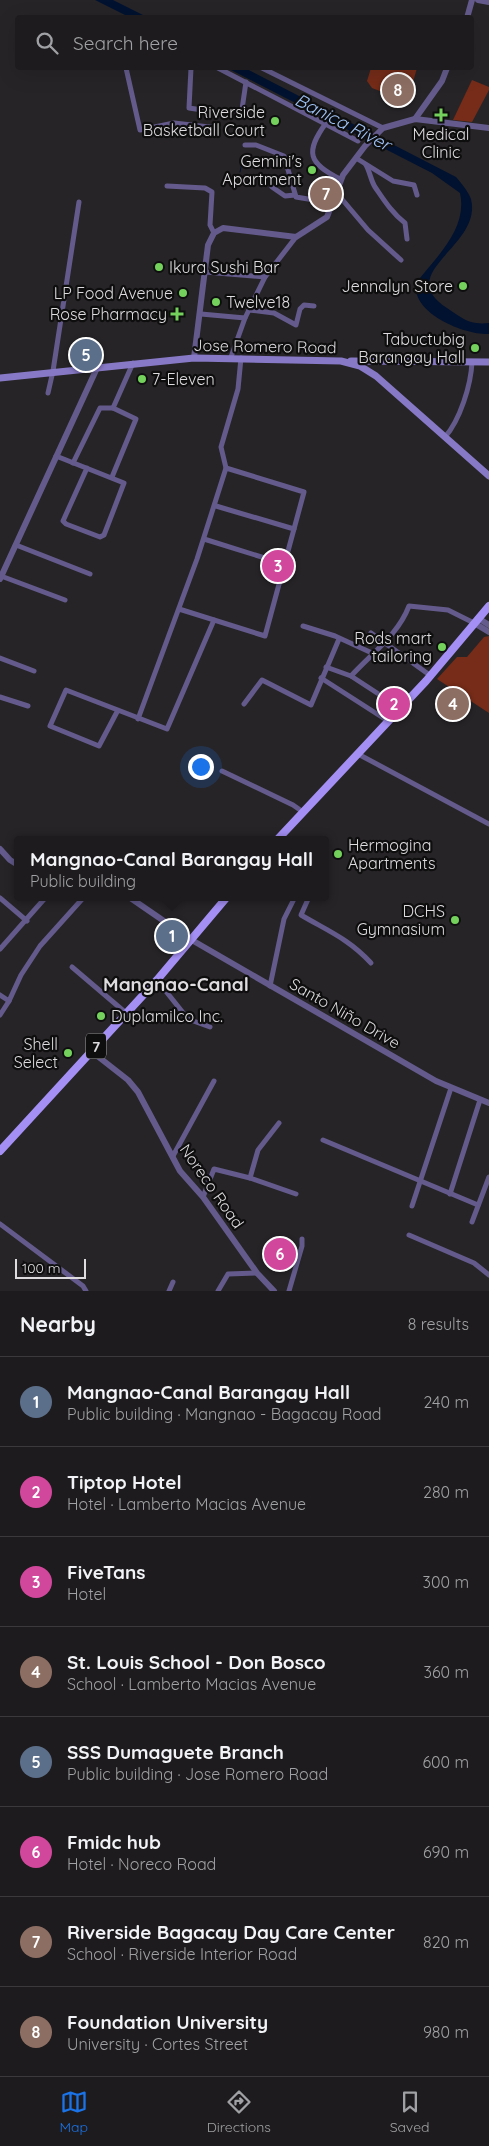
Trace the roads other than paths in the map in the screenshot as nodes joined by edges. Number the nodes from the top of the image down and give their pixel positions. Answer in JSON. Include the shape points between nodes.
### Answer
{"nodes":[{"id":1,"x":472,"y":0,"type":"edge"},
{"id":2,"x":478,"y":0,"type":"edge"},
{"id":3,"x":489,"y":2,"type":"edge"},
{"id":4,"x":468,"y":15,"type":"edge"},
{"id":5,"x":126,"y":70,"type":"edge"},
{"id":6,"x":191,"y":70,"type":"edge"},
{"id":7,"x":222,"y":70,"type":"edge"},
{"id":8,"x":266,"y":70,"type":"edge"},
{"id":9,"x":446,"y":70,"type":"edge"},
{"id":10,"x":246,"y":82,"type":"junction"},
{"id":11,"x":242,"y":109,"type":"dead end"},
{"id":12,"x":209,"y":112,"type":"dead end"},
{"id":13,"x":415,"y":118,"type":"junction"},
{"id":14,"x":326,"y":123,"type":"junction"},
{"id":15,"x":218,"y":128,"type":"dead end"},
{"id":16,"x":489,"y":128,"type":"edge"},
{"id":17,"x":382,"y":129,"type":"junction"},
{"id":18,"x":358,"y":140,"type":"dead end"},
{"id":19,"x":245,"y":145,"type":"dead end"},
{"id":20,"x":356,"y":158,"type":"junction"},
{"id":21,"x":366,"y":165,"type":"junction"},
{"id":22,"x":340,"y":180,"type":"junction"},
{"id":23,"x":167,"y":186,"type":"dead end"},
{"id":24,"x":272,"y":187,"type":"dead end"},
{"id":25,"x":336,"y":191,"type":"junction"},
{"id":26,"x":294,"y":195,"type":"junction"},
{"id":27,"x":417,"y":195,"type":"dead end"},
{"id":28,"x":79,"y":202,"type":"dead end"},
{"id":29,"x":330,"y":209,"type":"junction"},
{"id":30,"x":214,"y":233,"type":"junction"},
{"id":31,"x":296,"y":237,"type":"junction"},
{"id":32,"x":406,"y":240,"type":"dead end"},
{"id":33,"x":401,"y":260,"type":"dead end"},
{"id":34,"x":205,"y":272,"type":"junction"},
{"id":35,"x":265,"y":277,"type":"junction"},
{"id":36,"x":314,"y":306,"type":"dead end"},
{"id":37,"x":249,"y":310,"type":"junction"},
{"id":38,"x":201,"y":314,"type":"junction"},
{"id":39,"x":245,"y":318,"type":"junction"},
{"id":40,"x":231,"y":357,"type":"junction"},
{"id":41,"x":194,"y":358,"type":"junction"},
{"id":42,"x":241,"y":358,"type":"junction"},
{"id":43,"x":341,"y":361,"type":"junction"},
{"id":44,"x":472,"y":362,"type":"junction"},
{"id":45,"x":489,"y":362,"type":"edge"},
{"id":46,"x":133,"y":363,"type":"junction"},
{"id":47,"x":96,"y":368,"type":"junction"},
{"id":48,"x":53,"y":372,"type":"junction"},
{"id":49,"x":0,"y":378,"type":"edge"},
{"id":50,"x":48,"y":393,"type":"dead end"},
{"id":51,"x":113,"y":408,"type":"junction"},
{"id":52,"x":445,"y":437,"type":"junction"},
{"id":53,"x":56,"y":456,"type":"junction"},
{"id":54,"x":73,"y":463,"type":"junction"},
{"id":55,"x":87,"y":468,"type":"junction"},
{"id":56,"x":226,"y":468,"type":"junction"},
{"id":57,"x":489,"y":476,"type":"edge"},
{"id":58,"x":112,"y":477,"type":"junction"},
{"id":59,"x":216,"y":506,"type":"junction"},
{"id":60,"x":294,"y":529,"type":"junction"},
{"id":61,"x":204,"y":540,"type":"junction"},
{"id":62,"x":16,"y":545,"type":"junction"},
{"id":63,"x":284,"y":564,"type":"junction"},
{"id":64,"x":90,"y":574,"type":"dead end"},
{"id":65,"x":1,"y":575,"type":"edge"},
{"id":66,"x":65,"y":600,"type":"dead end"},
{"id":67,"x":489,"y":606,"type":"edge"},
{"id":68,"x":179,"y":609,"type":"junction"},
{"id":69,"x":214,"y":620,"type":"junction"},
{"id":70,"x":476,"y":621,"type":"junction"},
{"id":71,"x":489,"y":625,"type":"edge"},
{"id":72,"x":303,"y":626,"type":"dead end"},
{"id":73,"x":489,"y":632,"type":"edge"},
{"id":74,"x":371,"y":633,"type":"dead end"},
{"id":75,"x":339,"y":639,"type":"junction"},
{"id":76,"x":386,"y":643,"type":"junction"},
{"id":77,"x":372,"y":653,"type":"junction"},
{"id":78,"x":0,"y":658,"type":"edge"},
{"id":79,"x":326,"y":667,"type":"junction"},
{"id":80,"x":34,"y":671,"type":"dead end"},
{"id":81,"x":351,"y":676,"type":"junction"},
{"id":82,"x":431,"y":676,"type":"junction"},
{"id":83,"x":321,"y":678,"type":"junction"},
{"id":84,"x":0,"y":697,"type":"edge"},
{"id":85,"x":244,"y":704,"type":"dead end"},
{"id":86,"x":28,"y":706,"type":"dead end"},
{"id":87,"x":400,"y":708,"type":"junction"},
{"id":88,"x":118,"y":710,"type":"junction"},
{"id":89,"x":138,"y":719,"type":"junction"},
{"id":90,"x":388,"y":721,"type":"junction"},
{"id":91,"x":358,"y":754,"type":"junction"},
{"id":92,"x":222,"y":771,"type":"dead end"},
{"id":93,"x":303,"y":812,"type":"junction"},
{"id":94,"x":489,"y":824,"type":"edge"},
{"id":95,"x":280,"y":836,"type":"edge"},
{"id":96,"x":0,"y":849,"type":"edge"},
{"id":97,"x":14,"y":862,"type":"edge"},
{"id":98,"x":0,"y":898,"type":"edge"},
{"id":99,"x":43,"y":901,"type":"edge"},
{"id":100,"x":80,"y":901,"type":"edge"},
{"id":101,"x":135,"y":901,"type":"edge"},
{"id":102,"x":223,"y":901,"type":"edge"},
{"id":103,"x":293,"y":901,"type":"edge"},
{"id":104,"x":307,"y":901,"type":"edge"},
{"id":105,"x":27,"y":921,"type":"junction"},
{"id":106,"x":190,"y":939,"type":"junction"},
{"id":107,"x":0,"y":949,"type":"edge"},
{"id":108,"x":371,"y":963,"type":"dead end"},
{"id":109,"x":72,"y":967,"type":"dead end"},
{"id":110,"x":157,"y":980,"type":"junction"},
{"id":111,"x":270,"y":986,"type":"junction"},
{"id":112,"x":0,"y":995,"type":"edge"},
{"id":113,"x":9,"y":1001,"type":"junction"},
{"id":114,"x":126,"y":1013,"type":"junction"},
{"id":115,"x":0,"y":1015,"type":"edge"},
{"id":116,"x":210,"y":1027,"type":"dead end"},
{"id":117,"x":91,"y":1051,"type":"junction"},
{"id":118,"x":214,"y":1081,"type":"dead end"},
{"id":119,"x":451,"y":1088,"type":"junction"},
{"id":120,"x":480,"y":1100,"type":"junction"},
{"id":121,"x":489,"y":1103,"type":"edge"},
{"id":122,"x":279,"y":1123,"type":"dead end"},
{"id":123,"x":323,"y":1140,"type":"dead end"},
{"id":124,"x":0,"y":1151,"type":"edge"},
{"id":125,"x":173,"y":1156,"type":"junction"},
{"id":126,"x":250,"y":1178,"type":"junction"},
{"id":127,"x":489,"y":1178,"type":"edge"},
{"id":128,"x":422,"y":1183,"type":"junction"},
{"id":129,"x":296,"y":1194,"type":"dead end"},
{"id":130,"x":450,"y":1194,"type":"junction"},
{"id":131,"x":203,"y":1197,"type":"junction"},
{"id":132,"x":412,"y":1206,"type":"dead end"},
{"id":133,"x":478,"y":1206,"type":"junction"},
{"id":134,"x":472,"y":1222,"type":"dead end"},
{"id":135,"x":0,"y":1224,"type":"edge"},
{"id":136,"x":409,"y":1235,"type":"dead end"},
{"id":137,"x":302,"y":1240,"type":"dead end"},
{"id":138,"x":257,"y":1273,"type":"junction"},
{"id":139,"x":489,"y":1275,"type":"edge"},
{"id":140,"x":173,"y":1282,"type":"dead end"},
{"id":141,"x":86,"y":1291,"type":"edge"},
{"id":142,"x":169,"y":1291,"type":"edge"},
{"id":143,"x":218,"y":1291,"type":"edge"},
{"id":144,"x":274,"y":1291,"type":"edge"},
{"id":145,"x":288,"y":1291,"type":"edge"}],
"edges":[{"from":1,"to":4,"type":"street"},
{"from":2,"to":3,"type":"street"},
{"from":5,"to":15,"type":"street","via":[[140,130],[174,123]]},
{"from":6,"to":12,"type":"street","via":[[189,108]]},
{"from":7,"to":10,"type":"street"},
{"from":8,"to":17,"type":"street"},
{"from":9,"to":13,"type":"street"},
{"from":10,"to":11,"type":"street"},
{"from":10,"to":14,"type":"street"},
{"from":13,"to":16,"type":"street"},
{"from":13,"to":17,"type":"street"},
{"from":14,"to":18,"type":"street"},
{"from":14,"to":22,"type":"street","via":[[313,142],[313,155],[322,170]]},
{"from":17,"to":20,"type":"street"},
{"from":19,"to":26,"type":"street","via":[[256,145],[284,156]]},
{"from":20,"to":21,"type":"street"},
{"from":20,"to":22,"type":"street"},
{"from":21,"to":27,"type":"street","via":[[393,181],[414,185]]},
{"from":21,"to":32,"type":"street","via":[[374,186],[392,213],[405,223]]},
{"from":22,"to":25,"type":"street"},
{"from":23,"to":30,"type":"street","via":[[205,188],[212,192],[210,226]]},
{"from":24,"to":26,"type":"street","via":[[285,196]]},
{"from":25,"to":29,"type":"street"},
{"from":25,"to":33,"type":"street","via":[[368,230]]},
{"from":26,"to":29,"type":"street","via":[[314,200]]},
{"from":28,"to":48,"type":"street"},
{"from":29,"to":31,"type":"street","via":[[323,220]]},
{"from":30,"to":31,"type":"street","via":[[223,228]]},
{"from":30,"to":34,"type":"street","via":[[208,246]]},
{"from":31,"to":35,"type":"street"},
{"from":34,"to":35,"type":"street"},
{"from":34,"to":38,"type":"street"},
{"from":35,"to":37,"type":"street"},
{"from":36,"to":37,"type":"street","via":[[304,305],[300,309],[296,325],[274,312]]},
{"from":37,"to":39,"type":"street"},
{"from":38,"to":39,"type":"street"},
{"from":38,"to":41,"type":"street"},
{"from":39,"to":40,"type":"street"},
{"from":40,"to":41,"type":"main road","name":"Jose Romero Road"},
{"from":40,"to":42,"type":"main road","name":"Jose Romero Road"},
{"from":41,"to":46,"type":"main road","name":"Jose Romero Road"},
{"from":42,"to":43,"type":"main road","name":"Jose Romero Road"},
{"from":42,"to":56,"type":"street","via":[[238,389],[221,447]]},
{"from":43,"to":44,"type":"main road"},
{"from":43,"to":52,"type":"main road","name":"Jose Romero Road","via":[[360,366],[376,376]]},
{"from":44,"to":45,"type":"main road"},
{"from":44,"to":52,"type":"street","via":[[461,410]]},
{"from":46,"to":47,"type":"main road","name":"Jose Romero Road"},
{"from":46,"to":51,"type":"street"},
{"from":47,"to":48,"type":"main road","name":"Jose Romero Road"},
{"from":47,"to":53,"type":"street"},
{"from":48,"to":49,"type":"main road","name":"Jose Romero Road"},
{"from":48,"to":50,"type":"street"},
{"from":51,"to":54,"type":"street","via":[[100,408]]},
{"from":51,"to":58,"type":"street","via":[[136,419]]},
{"from":52,"to":57,"type":"main road","name":"Jose Romero Road"},
{"from":53,"to":54,"type":"street"},
{"from":53,"to":62,"type":"street"},
{"from":54,"to":55,"type":"street"},
{"from":55,"to":58,"type":"street"},
{"from":55,"to":58,"type":"street","via":[[63,521],[100,537],[104,535],[124,483]]},
{"from":56,"to":59,"type":"street"},
{"from":56,"to":60,"type":"street","via":[[304,492]]},
{"from":59,"to":60,"type":"street"},
{"from":59,"to":61,"type":"street"},
{"from":60,"to":63,"type":"street"},
{"from":61,"to":63,"type":"street"},
{"from":61,"to":68,"type":"street"},
{"from":62,"to":64,"type":"street"},
{"from":62,"to":65,"type":"street"},
{"from":63,"to":69,"type":"street","via":[[265,636]]},
{"from":65,"to":66,"type":"street"},
{"from":67,"to":70,"type":"main road"},
{"from":68,"to":69,"type":"street"},
{"from":68,"to":89,"type":"street"},
{"from":69,"to":89,"type":"street","via":[[167,729]]},
{"from":70,"to":71,"type":"street"},
{"from":70,"to":73,"type":"street"},
{"from":70,"to":76,"type":"street","via":[[448,610],[409,606]]},
{"from":70,"to":82,"type":"main road"},
{"from":72,"to":75,"type":"street"},
{"from":74,"to":76,"type":"street"},
{"from":75,"to":77,"type":"street"},
{"from":75,"to":79,"type":"street"},
{"from":76,"to":77,"type":"street"},
{"from":76,"to":82,"type":"street"},
{"from":77,"to":81,"type":"street"},
{"from":78,"to":80,"type":"street"},
{"from":79,"to":81,"type":"street"},
{"from":79,"to":83,"type":"street"},
{"from":81,"to":87,"type":"street"},
{"from":82,"to":87,"type":"main road"},
{"from":83,"to":85,"type":"street","via":[[311,705],[262,680]]},
{"from":83,"to":90,"type":"street"},
{"from":84,"to":86,"type":"street"},
{"from":87,"to":90,"type":"main road"},
{"from":88,"to":88,"type":"street","via":[[100,746],[50,726],[66,690]]},
{"from":88,"to":89,"type":"street"},
{"from":90,"to":91,"type":"main road"},
{"from":91,"to":93,"type":"main road"},
{"from":91,"to":94,"type":"street"},
{"from":92,"to":93,"type":"street"},
{"from":93,"to":95,"type":"main road"},
{"from":96,"to":97,"type":"street"},
{"from":98,"to":105,"type":"street"},
{"from":99,"to":105,"type":"street"},
{"from":100,"to":113,"type":"street","via":[[40,946],[20,975]]},
{"from":101,"to":106,"type":"street","name":"Santo Niño Drive"},
{"from":102,"to":106,"type":"main road","number":"7"},
{"from":103,"to":111,"type":"street","via":[[284,919]]},
{"from":104,"to":108,"type":"street","via":[[301,915],[350,942]]},
{"from":105,"to":107,"type":"street"},
{"from":106,"to":110,"type":"main road","number":"7"},
{"from":106,"to":111,"type":"street","name":"Santo Niño Drive"},
{"from":109,"to":114,"type":"street"},
{"from":110,"to":114,"type":"main road","number":"7"},
{"from":110,"to":116,"type":"street","via":[[188,1019]]},
{"from":111,"to":119,"type":"street","name":"Santo Niño Drive"},
{"from":112,"to":113,"type":"street"},
{"from":113,"to":115,"type":"street"},
{"from":114,"to":117,"type":"main road","number":"7"},
{"from":117,"to":124,"type":"main road","number":"7"},
{"from":117,"to":125,"type":"street","name":"Noreco Road","via":[[138,1092]]},
{"from":118,"to":125,"type":"street"},
{"from":119,"to":120,"type":"street","name":"Santo Niño Drive"},
{"from":119,"to":128,"type":"street"},
{"from":120,"to":121,"type":"street","name":"Santo Niño Drive"},
{"from":120,"to":130,"type":"street"},
{"from":122,"to":126,"type":"street","via":[[258,1150]]},
{"from":123,"to":128,"type":"street"},
{"from":125,"to":131,"type":"street","name":"Noreco Road","via":[[180,1171]]},
{"from":126,"to":129,"type":"street"},
{"from":126,"to":131,"type":"street","via":[[214,1169]]},
{"from":127,"to":133,"type":"street"},
{"from":128,"to":130,"type":"street"},
{"from":128,"to":132,"type":"street"},
{"from":130,"to":133,"type":"street"},
{"from":131,"to":138,"type":"street","name":"Noreco Road"},
{"from":133,"to":134,"type":"street"},
{"from":135,"to":141,"type":"street"},
{"from":136,"to":139,"type":"street","via":[[474,1264]]},
{"from":137,"to":145,"type":"street"},
{"from":138,"to":143,"type":"street","via":[[228,1274]]},
{"from":138,"to":144,"type":"street","name":"Noreco Road"},
{"from":140,"to":142,"type":"street"}]}
